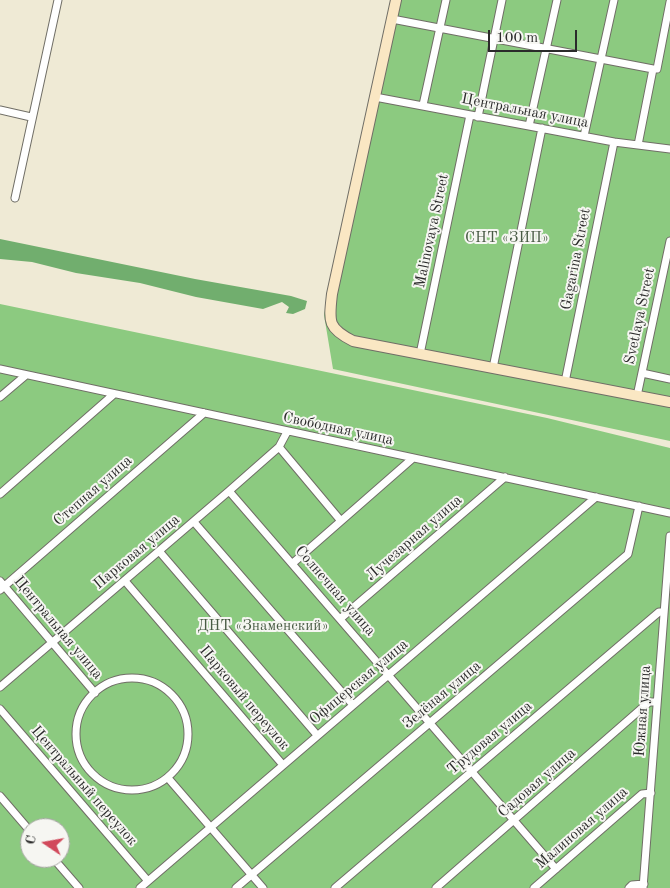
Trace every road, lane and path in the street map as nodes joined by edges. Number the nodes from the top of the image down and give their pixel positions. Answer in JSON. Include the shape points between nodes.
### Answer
{"nodes":[{"id":1,"x":58,"y":0,"type":"edge"},
{"id":2,"x":396,"y":0,"type":"edge"},
{"id":3,"x":446,"y":0,"type":"edge"},
{"id":4,"x":502,"y":0,"type":"edge"},
{"id":5,"x":557,"y":0,"type":"edge"},
{"id":6,"x":614,"y":0,"type":"edge"},
{"id":7,"x":670,"y":2,"type":"edge"},
{"id":8,"x":392,"y":19,"type":"junction"},
{"id":9,"x":440,"y":28,"type":"junction"},
{"id":10,"x":494,"y":39,"type":"junction"},
{"id":11,"x":546,"y":48,"type":"junction"},
{"id":12,"x":601,"y":59,"type":"junction"},
{"id":13,"x":653,"y":69,"type":"junction"},
{"id":14,"x":375,"y":98,"type":"junction"},
{"id":15,"x":424,"y":105,"type":"junction"},
{"id":16,"x":0,"y":110,"type":"edge"},
{"id":17,"x":470,"y":115,"type":"junction"},
{"id":18,"x":31,"y":117,"type":"junction"},
{"id":19,"x":478,"y":117,"type":"junction"},
{"id":20,"x":530,"y":126,"type":"junction"},
{"id":21,"x":542,"y":128,"type":"junction"},
{"id":22,"x":584,"y":136,"type":"junction"},
{"id":23,"x":614,"y":142,"type":"junction"},
{"id":24,"x":638,"y":145,"type":"junction"},
{"id":25,"x":670,"y":149,"type":"edge"},
{"id":26,"x":15,"y":198,"type":"dead end"},
{"id":27,"x":670,"y":241,"type":"edge"},
{"id":28,"x":420,"y":354,"type":"junction"},
{"id":29,"x":493,"y":368,"type":"junction"},
{"id":30,"x":0,"y":369,"type":"edge"},
{"id":31,"x":642,"y":373,"type":"junction"},
{"id":32,"x":26,"y":375,"type":"junction"},
{"id":33,"x":670,"y":379,"type":"edge"},
{"id":34,"x":565,"y":382,"type":"junction"},
{"id":35,"x":114,"y":394,"type":"junction"},
{"id":36,"x":636,"y":396,"type":"junction"},
{"id":37,"x":0,"y":397,"type":"edge"},
{"id":38,"x":670,"y":402,"type":"edge"},
{"id":39,"x":204,"y":413,"type":"junction"},
{"id":40,"x":288,"y":432,"type":"junction"},
{"id":41,"x":279,"y":447,"type":"junction"},
{"id":42,"x":413,"y":458,"type":"junction"},
{"id":43,"x":505,"y":477,"type":"junction"},
{"id":44,"x":229,"y":491,"type":"junction"},
{"id":45,"x":0,"y":494,"type":"edge"},
{"id":46,"x":596,"y":497,"type":"junction"},
{"id":47,"x":639,"y":506,"type":"junction"},
{"id":48,"x":670,"y":513,"type":"edge"},
{"id":49,"x":341,"y":521,"type":"junction"},
{"id":50,"x":194,"y":522,"type":"junction"},
{"id":51,"x":670,"y":536,"type":"edge"},
{"id":52,"x":159,"y":551,"type":"junction"},
{"id":53,"x":293,"y":563,"type":"junction"},
{"id":54,"x":125,"y":581,"type":"junction"},
{"id":55,"x":1,"y":586,"type":"edge"},
{"id":56,"x":664,"y":612,"type":"junction"},
{"id":57,"x":340,"y":619,"type":"junction"},
{"id":58,"x":52,"y":642,"type":"junction"},
{"id":59,"x":388,"y":675,"type":"junction"},
{"id":60,"x":0,"y":687,"type":"edge"},
{"id":61,"x":94,"y":693,"type":"junction"},
{"id":62,"x":658,"y":702,"type":"junction"},
{"id":63,"x":353,"y":705,"type":"junction"},
{"id":64,"x":0,"y":709,"type":"edge"},
{"id":65,"x":431,"y":723,"type":"junction"},
{"id":66,"x":317,"y":735,"type":"junction"},
{"id":67,"x":283,"y":765,"type":"junction"},
{"id":68,"x":473,"y":771,"type":"junction"},
{"id":69,"x":168,"y":778,"type":"junction"},
{"id":70,"x":651,"y":793,"type":"junction"},
{"id":71,"x":0,"y":796,"type":"edge"},
{"id":72,"x":20,"y":819,"type":"edge"},
{"id":73,"x":516,"y":821,"type":"junction"},
{"id":74,"x":210,"y":827,"type":"junction"},
{"id":75,"x":62,"y":868,"type":"edge"},
{"id":76,"x":556,"y":869,"type":"junction"},
{"id":77,"x":252,"y":874,"type":"junction"},
{"id":78,"x":148,"y":881,"type":"junction"},
{"id":79,"x":643,"y":886,"type":"edge"},
{"id":80,"x":79,"y":888,"type":"edge"},
{"id":81,"x":140,"y":888,"type":"edge"},
{"id":82,"x":236,"y":888,"type":"edge"},
{"id":83,"x":264,"y":888,"type":"edge"},
{"id":84,"x":335,"y":888,"type":"edge"},
{"id":85,"x":436,"y":888,"type":"edge"},
{"id":86,"x":534,"y":888,"type":"edge"},
{"id":87,"x":629,"y":888,"type":"edge"}],
"edges":[{"from":1,"to":18,"type":"street"},
{"from":2,"to":8,"type":"street"},
{"from":3,"to":9,"type":"street"},
{"from":4,"to":10,"type":"street"},
{"from":5,"to":11,"type":"street"},
{"from":6,"to":12,"type":"street"},
{"from":7,"to":13,"type":"street","via":[[657,69]]},
{"from":8,"to":9,"type":"street"},
{"from":8,"to":14,"type":"street"},
{"from":9,"to":10,"type":"street"},
{"from":9,"to":15,"type":"street"},
{"from":10,"to":11,"type":"street"},
{"from":10,"to":19,"type":"street"},
{"from":11,"to":12,"type":"street"},
{"from":11,"to":20,"type":"street"},
{"from":12,"to":13,"type":"street"},
{"from":12,"to":22,"type":"street"},
{"from":13,"to":24,"type":"street"},
{"from":14,"to":15,"type":"street","name":"Центральная улица"},
{"from":14,"to":28,"type":"street","via":[[329,319],[336,333],[353,341]]},
{"from":15,"to":17,"type":"street","name":"Центральная улица"},
{"from":16,"to":18,"type":"street"},
{"from":17,"to":19,"type":"street","name":"Центральная улица"},
{"from":17,"to":28,"type":"street","name":"Malinovaya Street"},
{"from":18,"to":26,"type":"street"},
{"from":19,"to":20,"type":"street","name":"Центральная улица"},
{"from":20,"to":21,"type":"street","name":"Центральная улица"},
{"from":21,"to":22,"type":"street","name":"Центральная улица"},
{"from":21,"to":29,"type":"street"},
{"from":22,"to":23,"type":"street","name":"Центральная улица"},
{"from":23,"to":24,"type":"street","name":"Центральная улица"},
{"from":23,"to":34,"type":"street","name":"Gagarina Street"},
{"from":24,"to":25,"type":"street","name":"Центральная улица"},
{"from":27,"to":31,"type":"street","name":"Svetlaya Street"},
{"from":28,"to":29,"type":"street"},
{"from":29,"to":34,"type":"street"},
{"from":30,"to":32,"type":"street","name":"Свободная улица"},
{"from":31,"to":33,"type":"street"},
{"from":31,"to":36,"type":"street","name":"Svetlaya Street"},
{"from":32,"to":35,"type":"street","name":"Свободная улица"},
{"from":32,"to":37,"type":"street"},
{"from":34,"to":36,"type":"street"},
{"from":35,"to":39,"type":"street","name":"Свободная улица"},
{"from":35,"to":45,"type":"street"},
{"from":36,"to":38,"type":"street"},
{"from":39,"to":40,"type":"street","name":"Свободная улица"},
{"from":39,"to":55,"type":"street","name":"Степная улица"},
{"from":40,"to":41,"type":"street","name":"Парковая улица"},
{"from":40,"to":42,"type":"street","name":"Свободная улица"},
{"from":41,"to":44,"type":"street","name":"Парковая улица"},
{"from":41,"to":49,"type":"street"},
{"from":42,"to":43,"type":"street","name":"Свободная улица"},
{"from":42,"to":49,"type":"street"},
{"from":43,"to":46,"type":"street","name":"Свободная улица"},
{"from":43,"to":57,"type":"street","name":"Лучезарная улица"},
{"from":44,"to":50,"type":"street","name":"Парковая улица"},
{"from":44,"to":53,"type":"street","name":"Солнечная улица"},
{"from":46,"to":47,"type":"street","name":"Свободная улица"},
{"from":46,"to":59,"type":"street","name":"Офицерская улица"},
{"from":47,"to":48,"type":"street","name":"Свободная улица"},
{"from":47,"to":65,"type":"street","name":"Зелёная улица","via":[[628,554]]},
{"from":49,"to":53,"type":"street"},
{"from":50,"to":52,"type":"street","name":"Парковая улица"},
{"from":50,"to":63,"type":"street"},
{"from":51,"to":56,"type":"street","name":"Южная улица"},
{"from":52,"to":54,"type":"street","name":"Парковая улица"},
{"from":52,"to":66,"type":"street"},
{"from":53,"to":57,"type":"street","name":"Солнечная улица"},
{"from":54,"to":58,"type":"street","name":"Парковая улица"},
{"from":54,"to":67,"type":"street","name":"Парковый переулок"},
{"from":55,"to":58,"type":"street","name":"Центральная улица"},
{"from":56,"to":62,"type":"street","name":"Южная улица"},
{"from":56,"to":68,"type":"street","name":"Трудовая улица","via":[[660,612]]},
{"from":57,"to":59,"type":"street","name":"Солнечная улица"},
{"from":58,"to":60,"type":"street","name":"Парковая улица"},
{"from":58,"to":61,"type":"street","name":"Центральная улица"},
{"from":59,"to":63,"type":"street","name":"Офицерская улица"},
{"from":59,"to":65,"type":"street","name":"Солнечная улица"},
{"from":61,"to":69,"type":"street","name":"Центральная улица","via":[[80,712],[76,730],[84,765],[104,783],[130,791],[148,789]]},
{"from":61,"to":69,"type":"street","name":"Центральная улица","via":[[113,681],[130,678],[162,686],[175,697],[184,711],[188,744],[183,760]]},
{"from":62,"to":70,"type":"street","name":"Южная улица"},
{"from":62,"to":73,"type":"street","name":"Садовая улица","via":[[649,702]]},
{"from":63,"to":66,"type":"street","name":"Офицерская улица"},
{"from":64,"to":78,"type":"street","name":"Центральный переулок"},
{"from":65,"to":68,"type":"street","name":"Солнечная улица"},
{"from":65,"to":77,"type":"street","name":"Зелёная улица"},
{"from":66,"to":67,"type":"street","name":"Офицерская улица"},
{"from":67,"to":74,"type":"street","name":"Офицерская улица"},
{"from":68,"to":73,"type":"street","name":"Солнечная улица"},
{"from":68,"to":84,"type":"street","name":"Трудовая улица"},
{"from":69,"to":74,"type":"street"},
{"from":70,"to":76,"type":"street","name":"Малиновая улица","via":[[642,794]]},
{"from":70,"to":79,"type":"street","name":"Южная улица"},
{"from":71,"to":72,"type":"street"},
{"from":73,"to":76,"type":"street","name":"Солнечная улица"},
{"from":73,"to":85,"type":"street","name":"Садовая улица"},
{"from":74,"to":77,"type":"street"},
{"from":74,"to":78,"type":"street","name":"Офицерская улица"},
{"from":75,"to":80,"type":"street"},
{"from":76,"to":86,"type":"street","name":"Малиновая улица"},
{"from":77,"to":82,"type":"street","name":"Зелёная улица"},
{"from":77,"to":83,"type":"street"},
{"from":78,"to":81,"type":"street","name":"Офицерская улица"},
{"from":79,"to":87,"type":"street","via":[[632,885]]}]}
